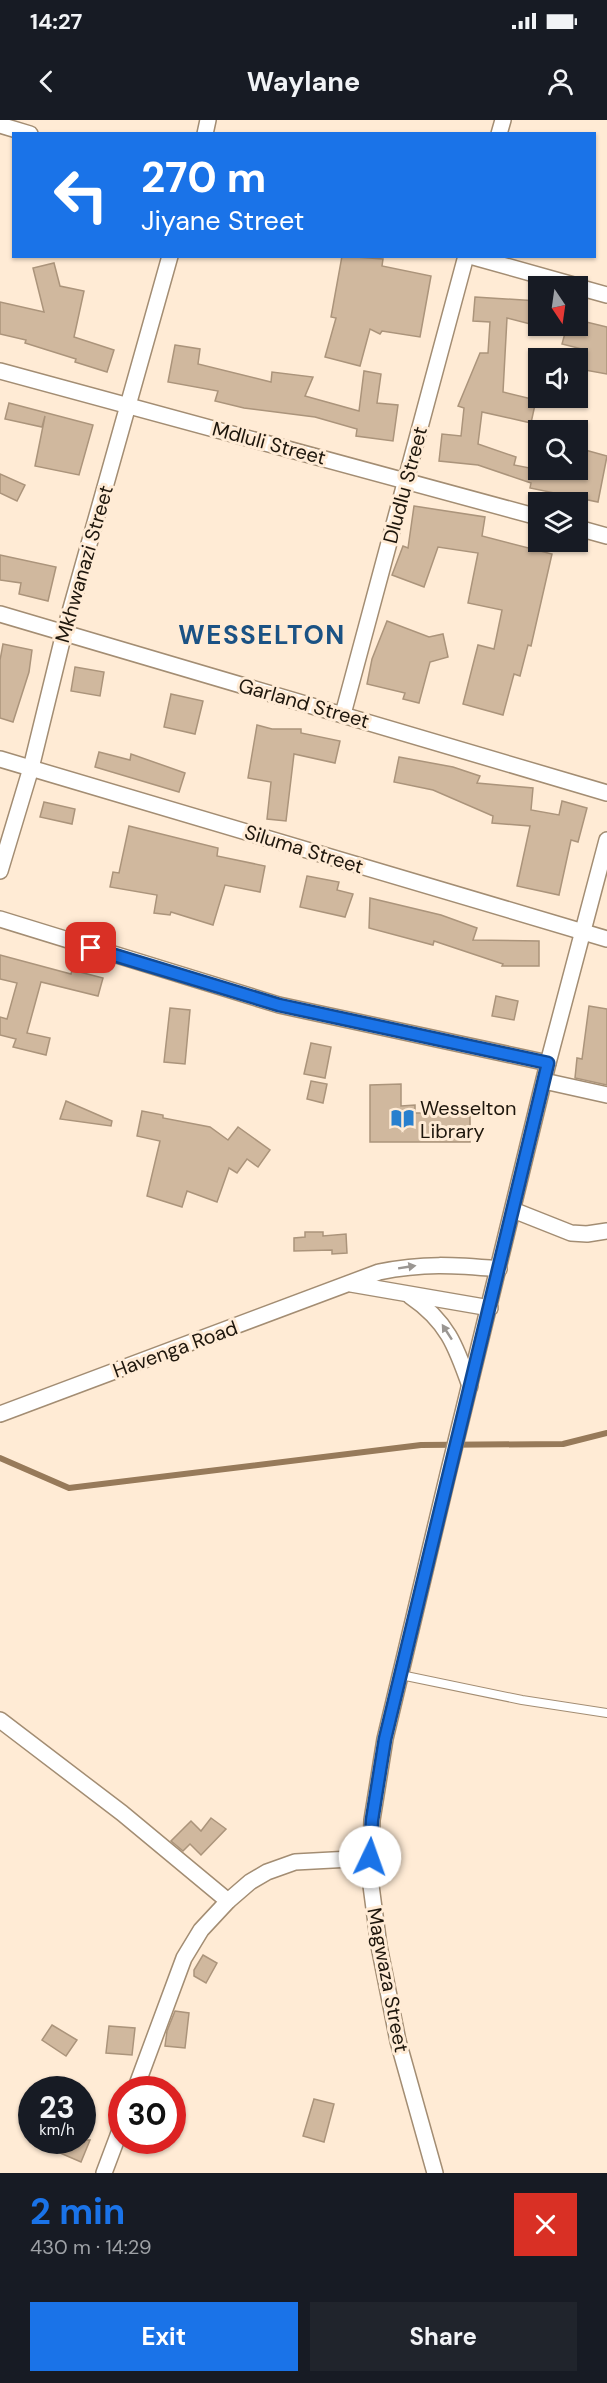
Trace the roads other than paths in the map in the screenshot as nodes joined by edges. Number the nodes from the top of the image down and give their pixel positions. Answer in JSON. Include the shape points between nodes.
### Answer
{"nodes":[{"id":1,"x":0,"y":125,"type":"edge"},
{"id":2,"x":23,"y":132,"type":"edge"},
{"id":3,"x":169,"y":258,"type":"edge"},
{"id":4,"x":467,"y":258,"type":"edge"},
{"id":5,"x":475,"y":258,"type":"edge"},
{"id":6,"x":538,"y":276,"type":"edge"},
{"id":7,"x":588,"y":290,"type":"edge"},
{"id":8,"x":607,"y":295,"type":"edge"},
{"id":9,"x":0,"y":371,"type":"edge"},
{"id":10,"x":128,"y":406,"type":"junction"},
{"id":11,"x":406,"y":480,"type":"junction"},
{"id":12,"x":528,"y":514,"type":"edge"},
{"id":13,"x":588,"y":531,"type":"edge"},
{"id":14,"x":607,"y":536,"type":"edge"},
{"id":15,"x":0,"y":614,"type":"edge"},
{"id":16,"x":64,"y":633,"type":"junction"},
{"id":17,"x":343,"y":714,"type":"junction"},
{"id":18,"x":0,"y":759,"type":"edge"},
{"id":19,"x":31,"y":768,"type":"junction"},
{"id":20,"x":607,"y":793,"type":"edge"},
{"id":21,"x":607,"y":840,"type":"edge"},
{"id":22,"x":0,"y":871,"type":"edge"},
{"id":23,"x":0,"y":919,"type":"edge"},
{"id":24,"x":583,"y":932,"type":"junction"},
{"id":25,"x":607,"y":939,"type":"edge"},
{"id":26,"x":548,"y":1063,"type":"junction"},
{"id":27,"x":544,"y":1081,"type":"junction"},
{"id":28,"x":607,"y":1095,"type":"edge"},
{"id":29,"x":513,"y":1210,"type":"junction"},
{"id":30,"x":607,"y":1231,"type":"edge"},
{"id":31,"x":499,"y":1269,"type":"junction"},
{"id":32,"x":351,"y":1284,"type":"junction"},
{"id":33,"x":404,"y":1292,"type":"junction"},
{"id":34,"x":490,"y":1308,"type":"junction"},
{"id":35,"x":470,"y":1386,"type":"junction"},
{"id":36,"x":0,"y":1414,"type":"edge"},
{"id":37,"x":400,"y":1675,"type":"junction"},
{"id":38,"x":607,"y":1713,"type":"edge"},
{"id":39,"x":0,"y":1720,"type":"edge"},
{"id":40,"x":370,"y":1857,"type":"junction"},
{"id":41,"x":228,"y":1901,"type":"junction"},
{"id":42,"x":140,"y":2076,"type":"edge"},
{"id":43,"x":111,"y":2154,"type":"edge"},
{"id":44,"x":104,"y":2173,"type":"edge"},
{"id":45,"x":435,"y":2173,"type":"edge"}],
"edges":[{"from":1,"to":2,"type":"street"},
{"from":3,"to":10,"type":"street","name":"Mkhwanazi Street"},
{"from":4,"to":11,"type":"street","name":"Dludlu Street"},
{"from":5,"to":6,"type":"street"},
{"from":7,"to":8,"type":"street"},
{"from":9,"to":10,"type":"street","name":"Mdluli Street"},
{"from":10,"to":11,"type":"street","name":"Mdluli Street"},
{"from":10,"to":16,"type":"street","name":"Mkhwanazi Street"},
{"from":11,"to":12,"type":"street","name":"Mdluli Street"},
{"from":11,"to":17,"type":"street","name":"Dludlu Street"},
{"from":13,"to":14,"type":"street"},
{"from":15,"to":16,"type":"street","name":"Garland Street"},
{"from":16,"to":17,"type":"street","name":"Garland Street"},
{"from":16,"to":19,"type":"street","name":"Mkhwanazi Street"},
{"from":17,"to":20,"type":"street","name":"Garland Street"},
{"from":18,"to":19,"type":"street","name":"Siluma Street"},
{"from":19,"to":22,"type":"street","name":"Mkhwanazi Street"},
{"from":19,"to":24,"type":"street","name":"Siluma Street"},
{"from":21,"to":24,"type":"street","name":"Magwaza Street"},
{"from":23,"to":26,"type":"street","via":[[279,1005]]},
{"from":24,"to":25,"type":"street","name":"Siluma Street"},
{"from":24,"to":26,"type":"street","name":"Magwaza Street"},
{"from":26,"to":27,"type":"street","name":"Magwaza Street"},
{"from":27,"to":28,"type":"street"},
{"from":27,"to":29,"type":"street","name":"Magwaza Street"},
{"from":29,"to":30,"type":"street","via":[[571,1233]]},
{"from":29,"to":31,"type":"street","name":"Magwaza Street"},
{"from":32,"to":31,"type":"street","name":"Havenga Road","one_way":true,"via":[[379,1272],[410,1266],[443,1264]]},
{"from":31,"to":34,"type":"street","name":"Magwaza Street"},
{"from":32,"to":33,"type":"street","name":"Havenga Road"},
{"from":32,"to":36,"type":"street","name":"Havenga Road"},
{"from":33,"to":34,"type":"street","name":"Havenga Road"},
{"from":35,"to":33,"type":"street","one_way":true,"via":[[448,1332],[430,1311]]},
{"from":34,"to":35,"type":"street","name":"Magwaza Street"},
{"from":35,"to":37,"type":"street","name":"Magwaza Street"},
{"from":37,"to":38,"type":"lane"},
{"from":37,"to":40,"type":"street","name":"Magwaza Street","via":[[385,1739]]},
{"from":39,"to":41,"type":"street","via":[[122,1813]]},
{"from":40,"to":41,"type":"street","via":[[295,1862],[267,1872]]},
{"from":40,"to":45,"type":"street","name":"Magwaza Street","via":[[374,1916],[398,2041]]},
{"from":41,"to":42,"type":"street","via":[[201,1930],[184,1958]]},
{"from":43,"to":44,"type":"street"}]}
